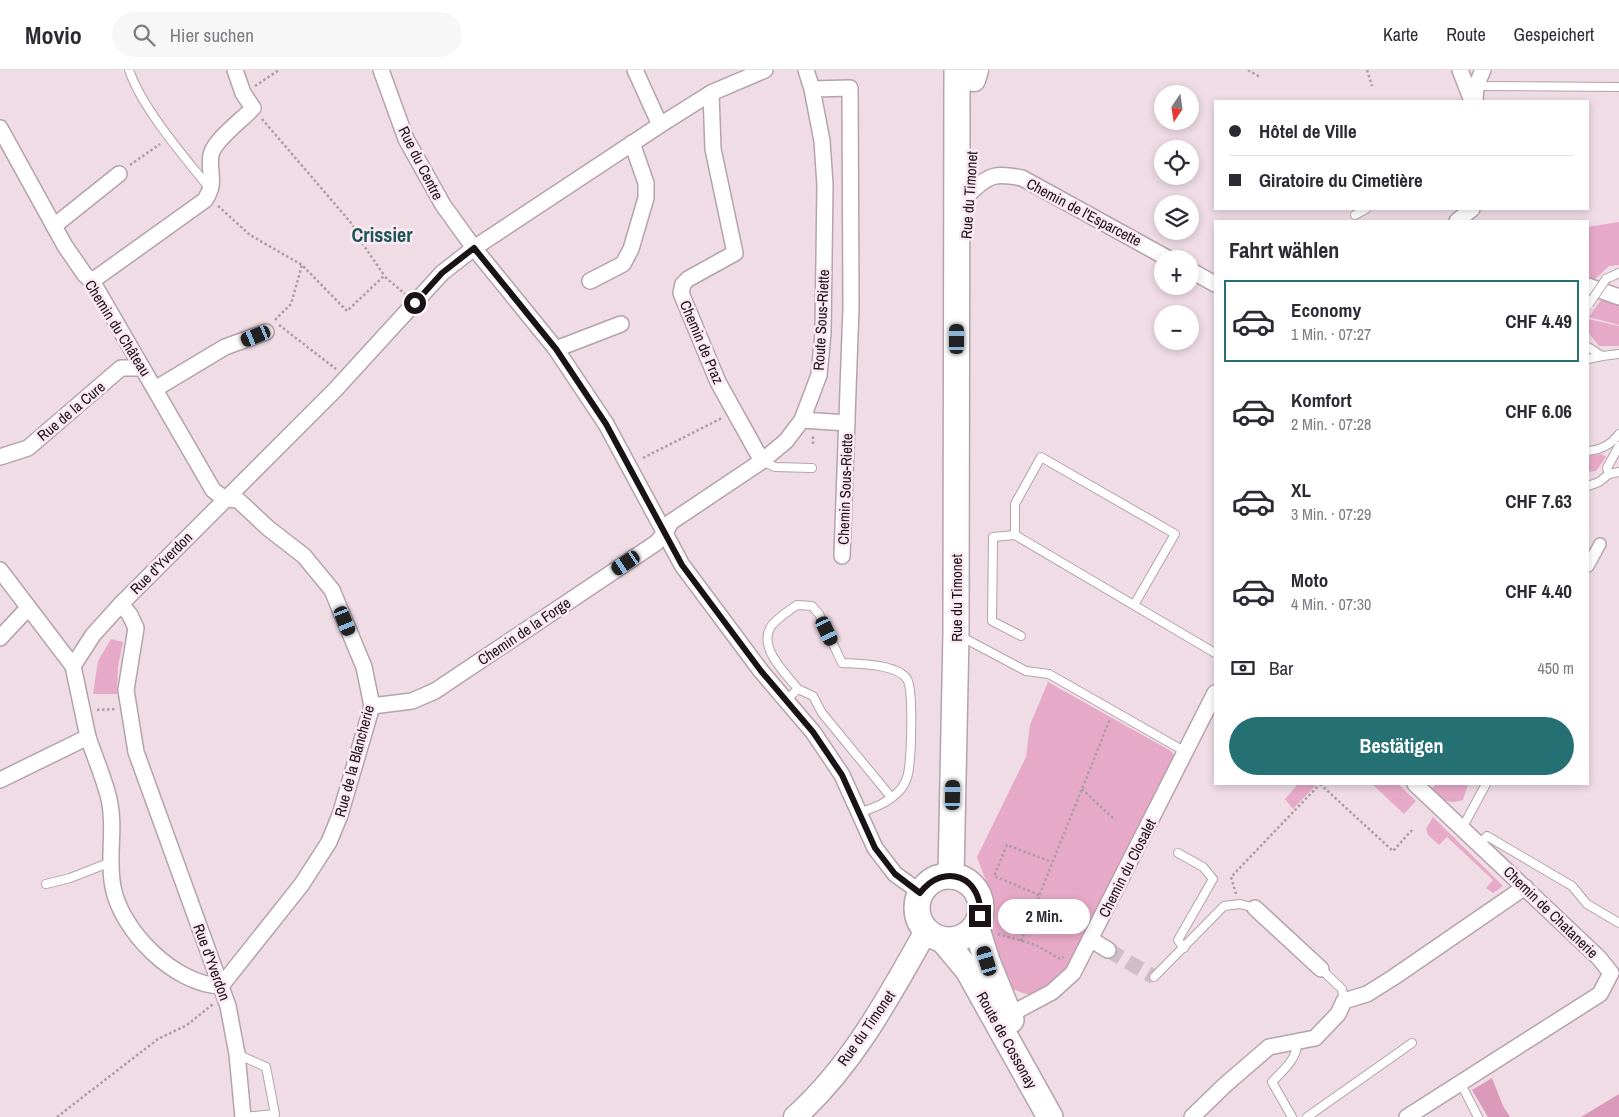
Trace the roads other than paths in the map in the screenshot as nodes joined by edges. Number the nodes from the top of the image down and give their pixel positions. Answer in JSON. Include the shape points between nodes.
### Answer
{"nodes":[{"id":1,"x":129,"y":70,"type":"edge"},
{"id":2,"x":235,"y":70,"type":"edge"},
{"id":3,"x":381,"y":70,"type":"edge"},
{"id":4,"x":634,"y":70,"type":"edge"},
{"id":5,"x":765,"y":70,"type":"edge"},
{"id":6,"x":806,"y":70,"type":"edge"},
{"id":7,"x":1460,"y":70,"type":"edge"},
{"id":8,"x":1483,"y":70,"type":"edge"},
{"id":9,"x":971,"y":73,"type":"edge"},
{"id":10,"x":1476,"y":86,"type":"junction"},
{"id":11,"x":1619,"y":87,"type":"edge"},
{"id":12,"x":812,"y":89,"type":"junction"},
{"id":13,"x":711,"y":94,"type":"junction"},
{"id":14,"x":1473,"y":100,"type":"edge"},
{"id":15,"x":1473,"y":100,"type":"edge"},
{"id":16,"x":660,"y":125,"type":"junction"},
{"id":17,"x":0,"y":128,"type":"edge"},
{"id":18,"x":632,"y":143,"type":"junction"},
{"id":19,"x":119,"y":174,"type":"road end"},
{"id":20,"x":825,"y":185,"type":"junction"},
{"id":21,"x":850,"y":186,"type":"junction"},
{"id":22,"x":971,"y":192,"type":"junction"},
{"id":23,"x":210,"y":193,"type":"junction"},
{"id":24,"x":1364,"y":210,"type":"edge"},
{"id":25,"x":1471,"y":210,"type":"edge"},
{"id":26,"x":1355,"y":215,"type":"dead end"},
{"id":27,"x":1458,"y":220,"type":"edge"},
{"id":28,"x":54,"y":226,"type":"junction"},
{"id":29,"x":474,"y":248,"type":"junction"},
{"id":30,"x":1154,"y":251,"type":"edge"},
{"id":31,"x":1619,"y":273,"type":"edge"},
{"id":32,"x":1199,"y":275,"type":"edge"},
{"id":33,"x":92,"y":281,"type":"junction"},
{"id":34,"x":590,"y":281,"type":"dead end"},
{"id":35,"x":1214,"y":283,"type":"edge"},
{"id":36,"x":1589,"y":286,"type":"edge"},
{"id":37,"x":1619,"y":297,"type":"edge"},
{"id":38,"x":1589,"y":304,"type":"edge"},
{"id":39,"x":824,"y":306,"type":"junction"},
{"id":40,"x":851,"y":307,"type":"junction"},
{"id":41,"x":958,"y":320,"type":"junction"},
{"id":42,"x":621,"y":324,"type":"dead end"},
{"id":43,"x":270,"y":326,"type":"road end"},
{"id":44,"x":129,"y":345,"type":"junction"},
{"id":45,"x":1589,"y":348,"type":"edge"},
{"id":46,"x":556,"y":349,"type":"junction"},
{"id":47,"x":1619,"y":354,"type":"edge"},
{"id":48,"x":1602,"y":356,"type":"junction"},
{"id":49,"x":1589,"y":360,"type":"edge"},
{"id":50,"x":121,"y":368,"type":"junction"},
{"id":51,"x":142,"y":368,"type":"junction"},
{"id":52,"x":155,"y":389,"type":"junction"},
{"id":53,"x":802,"y":420,"type":"junction"},
{"id":54,"x":847,"y":423,"type":"junction"},
{"id":55,"x":1619,"y":434,"type":"edge"},
{"id":56,"x":1619,"y":446,"type":"edge"},
{"id":57,"x":1589,"y":451,"type":"edge"},
{"id":58,"x":0,"y":457,"type":"edge"},
{"id":59,"x":762,"y":462,"type":"junction"},
{"id":60,"x":812,"y":468,"type":"dead end"},
{"id":61,"x":1619,"y":472,"type":"edge"},
{"id":62,"x":1609,"y":474,"type":"junction"},
{"id":63,"x":1589,"y":486,"type":"edge"},
{"id":64,"x":225,"y":498,"type":"junction"},
{"id":65,"x":665,"y":533,"type":"junction"},
{"id":66,"x":1015,"y":535,"type":"junction"},
{"id":67,"x":1600,"y":544,"type":"dead end"},
{"id":68,"x":842,"y":556,"type":"dead end"},
{"id":69,"x":1589,"y":564,"type":"edge"},
{"id":70,"x":0,"y":570,"type":"edge"},
{"id":71,"x":121,"y":604,"type":"junction"},
{"id":72,"x":1134,"y":605,"type":"junction"},
{"id":73,"x":28,"y":608,"type":"junction"},
{"id":74,"x":956,"y":634,"type":"junction"},
{"id":75,"x":1021,"y":636,"type":"dead end"},
{"id":76,"x":0,"y":638,"type":"edge"},
{"id":77,"x":1214,"y":652,"type":"edge"},
{"id":78,"x":73,"y":666,"type":"junction"},
{"id":79,"x":798,"y":689,"type":"junction"},
{"id":80,"x":1214,"y":695,"type":"edge"},
{"id":81,"x":786,"y":700,"type":"junction"},
{"id":82,"x":372,"y":706,"type":"junction"},
{"id":83,"x":88,"y":737,"type":"junction"},
{"id":84,"x":1184,"y":751,"type":"junction"},
{"id":85,"x":0,"y":780,"type":"edge"},
{"id":86,"x":1416,"y":785,"type":"edge"},
{"id":87,"x":1485,"y":785,"type":"edge"},
{"id":88,"x":891,"y":797,"type":"junction"},
{"id":89,"x":859,"y":813,"type":"junction"},
{"id":90,"x":1460,"y":827,"type":"junction"},
{"id":91,"x":1479,"y":844,"type":"junction"},
{"id":92,"x":1178,"y":853,"type":"dead end"},
{"id":93,"x":110,"y":862,"type":"junction"},
{"id":94,"x":952,"y":876,"type":"junction"},
{"id":95,"x":46,"y":884,"type":"dead end"},
{"id":96,"x":1525,"y":887,"type":"junction"},
{"id":97,"x":920,"y":893,"type":"junction"},
{"id":98,"x":1255,"y":908,"type":"joint"},
{"id":99,"x":1619,"y":923,"type":"edge"},
{"id":100,"x":985,"y":929,"type":"junction"},
{"id":101,"x":935,"y":935,"type":"junction"},
{"id":102,"x":1090,"y":939,"type":"junction"},
{"id":103,"x":1184,"y":948,"type":"junction"},
{"id":104,"x":1108,"y":950,"type":"tunnel mouth"},
{"id":105,"x":1321,"y":969,"type":"joint"},
{"id":106,"x":1615,"y":976,"type":"edge"},
{"id":107,"x":1154,"y":977,"type":"dead end"},
{"id":108,"x":221,"y":986,"type":"junction"},
{"id":109,"x":1344,"y":1002,"type":"junction"},
{"id":110,"x":1009,"y":1015,"type":"junction"},
{"id":111,"x":1297,"y":1042,"type":"junction"},
{"id":112,"x":1412,"y":1043,"type":"dead end"},
{"id":113,"x":237,"y":1054,"type":"junction"},
{"id":114,"x":1461,"y":1084,"type":"junction"},
{"id":115,"x":243,"y":1117,"type":"edge"},
{"id":116,"x":794,"y":1117,"type":"edge"},
{"id":117,"x":1052,"y":1117,"type":"edge"},
{"id":118,"x":1192,"y":1117,"type":"edge"},
{"id":119,"x":1292,"y":1117,"type":"edge"},
{"id":120,"x":1307,"y":1117,"type":"edge"},
{"id":121,"x":1407,"y":1117,"type":"edge"},
{"id":122,"x":1478,"y":1117,"type":"edge"}],
"edges":[{"from":1,"to":23,"type":"lane","via":[[149,106]]},
{"from":2,"to":23,"type":"street","via":[[243,93],[253,108],[217,141],[211,154]]},
{"from":3,"to":29,"type":"street","name":"Rue du Centre","via":[[405,135],[429,182]]},
{"from":4,"to":16,"type":"street"},
{"from":5,"to":13,"type":"street"},
{"from":6,"to":12,"type":"street","name":"Route Sous-Riette"},
{"from":7,"to":14,"type":"street"},
{"from":8,"to":10,"type":"street"},
{"from":9,"to":22,"type":"main road","name":"Rue du Timonet"},
{"from":9,"to":41,"type":"main road","name":"Rue du Timonet"},
{"from":10,"to":11,"type":"lane"},
{"from":10,"to":15,"type":"street"},
{"from":12,"to":20,"type":"street","name":"Route Sous-Riette","via":[[822,141]]},
{"from":12,"to":21,"type":"street","name":"Chemin Sous-Riette","via":[[850,88]]},
{"from":13,"to":16,"type":"street"},
{"from":13,"to":59,"type":"street","name":"Chemin de Praz","via":[[713,150],[735,253],[688,279],[683,284],[682,293],[718,382]]},
{"from":16,"to":18,"type":"street"},
{"from":17,"to":28,"type":"street","name":"Chemin du Château"},
{"from":18,"to":29,"type":"street"},
{"from":18,"to":34,"type":"street","via":[[646,183],[646,198],[631,250],[623,264]]},
{"from":19,"to":28,"type":"street"},
{"from":20,"to":21,"type":"street"},
{"from":20,"to":39,"type":"street","name":"Route Sous-Riette"},
{"from":21,"to":40,"type":"street","name":"Chemin Sous-Riette"},
{"from":22,"to":30,"type":"street","name":"Chemin de l'Esparcette","via":[[982,181],[1000,174],[1022,178]]},
{"from":22,"to":41,"type":"main road","name":"Rue du Timonet"},
{"from":23,"to":33,"type":"street"},
{"from":24,"to":26,"type":"lane"},
{"from":25,"to":27,"type":"street"},
{"from":28,"to":33,"type":"street","name":"Chemin du Château"},
{"from":29,"to":46,"type":"street"},
{"from":29,"to":64,"type":"street","name":"Rue d'Yverdon","via":[[442,273],[335,390]]},
{"from":31,"to":38,"type":"lane","bridge":true,"via":[[1606,279]]},
{"from":32,"to":35,"type":"street"},
{"from":33,"to":44,"type":"street","name":"Chemin du Château"},
{"from":36,"to":37,"type":"street"},
{"from":39,"to":40,"type":"street"},
{"from":39,"to":53,"type":"street","name":"Route Sous-Riette","via":[[819,375]]},
{"from":40,"to":54,"type":"street","name":"Chemin Sous-Riette"},
{"from":41,"to":74,"type":"main road","name":"Rue du Timonet"},
{"from":42,"to":46,"type":"street"},
{"from":43,"to":52,"type":"street"},
{"from":44,"to":50,"type":"street"},
{"from":44,"to":51,"type":"street","name":"Chemin du Château"},
{"from":45,"to":48,"type":"lane"},
{"from":46,"to":65,"type":"street","via":[[606,424]]},
{"from":47,"to":48,"type":"lane"},
{"from":48,"to":49,"type":"lane"},
{"from":50,"to":51,"type":"street"},
{"from":50,"to":58,"type":"street","name":"Rue de la Cure","via":[[28,448]]},
{"from":51,"to":52,"type":"street","name":"Chemin du Château"},
{"from":52,"to":64,"type":"street","name":"Chemin du Château","via":[[212,490]]},
{"from":53,"to":54,"type":"street","name":"Chemin Sous-Riette"},
{"from":53,"to":59,"type":"street","name":"Route Sous-Riette","via":[[786,441]]},
{"from":54,"to":68,"type":"street","name":"Chemin Sous-Riette"},
{"from":55,"to":57,"type":"lane","via":[[1601,449]]},
{"from":56,"to":62,"type":"lane","via":[[1607,468]]},
{"from":59,"to":60,"type":"lane","via":[[776,467]]},
{"from":59,"to":65,"type":"street","name":"Route Sous-Riette","via":[[671,522]]},
{"from":61,"to":62,"type":"lane"},
{"from":62,"to":63,"type":"lane"},
{"from":64,"to":71,"type":"street","name":"Rue d'Yverdon"},
{"from":64,"to":82,"type":"street","name":"Rue de la Blancherie","via":[[238,500],[304,556],[332,590],[364,667]]},
{"from":65,"to":81,"type":"street","via":[[682,565]]},
{"from":65,"to":82,"type":"street","name":"Chemin de la Forge","via":[[656,543],[434,691],[412,701]]},
{"from":66,"to":72,"type":"lane"},
{"from":66,"to":72,"type":"lane","via":[[1015,504],[1042,457],[1175,534]]},
{"from":66,"to":75,"type":"lane","via":[[993,537],[992,620]]},
{"from":67,"to":69,"type":"street"},
{"from":70,"to":73,"type":"street"},
{"from":71,"to":78,"type":"street"},
{"from":71,"to":108,"type":"street","name":"Rue d'Yverdon","via":[[136,628],[126,690],[136,752]]},
{"from":72,"to":77,"type":"lane"},
{"from":73,"to":76,"type":"street"},
{"from":73,"to":78,"type":"street"},
{"from":74,"to":84,"type":"lane","via":[[1026,671],[1049,674]]},
{"from":74,"to":94,"type":"main road","name":"Rue du Timonet"},
{"from":78,"to":83,"type":"street"},
{"from":79,"to":81,"type":"lane"},
{"from":79,"to":88,"type":"lane","via":[[813,696],[822,713]]},
{"from":79,"to":88,"type":"lane","via":[[766,642],[770,627],[797,605],[812,606],[819,614],[842,663],[884,667],[907,679],[911,695],[908,776],[900,791]]},
{"from":80,"to":84,"type":"street","name":"Chemin du Closalet"},
{"from":81,"to":89,"type":"street","via":[[842,775]]},
{"from":82,"to":108,"type":"street","name":"Rue de la Blancherie","via":[[340,815],[328,842],[302,884]]},
{"from":83,"to":85,"type":"street"},
{"from":83,"to":93,"type":"street","via":[[109,800],[113,832]]},
{"from":84,"to":102,"type":"street","name":"Chemin du Closalet"},
{"from":86,"to":90,"type":"street","name":"Chemin de Chatanerie"},
{"from":87,"to":90,"type":"lane"},
{"from":88,"to":89,"type":"lane"},
{"from":89,"to":97,"type":"street","via":[[875,848],[895,874]]},
{"from":90,"to":91,"type":"street","name":"Chemin de Chatanerie"},
{"from":91,"to":96,"type":"street","name":"Chemin de Chatanerie"},
{"from":91,"to":99,"type":"lane","via":[[1487,836],[1572,886],[1587,904]]},
{"from":92,"to":103,"type":"lane","via":[[1203,866],[1213,879],[1178,940]]},
{"from":93,"to":95,"type":"lane"},
{"from":93,"to":108,"type":"street","via":[[118,906],[134,933],[177,971],[206,986]]},
{"from":94,"to":97,"type":"main road","via":[[933,880]]},
{"from":94,"to":100,"type":"main road","via":[[972,885],[978,894]]},
{"from":96,"to":106,"type":"street","name":"Chemin de Chatanerie"},
{"from":96,"to":109,"type":"street","via":[[1388,981],[1367,994]]},
{"from":97,"to":101,"type":"main road","via":[[917,913]]},
{"from":98,"to":103,"type":"lane","via":[[1240,904],[1224,906]]},
{"from":98,"to":105,"type":"street"},
{"from":100,"to":101,"type":"main road","via":[[962,938]]},
{"from":100,"to":110,"type":"main road","name":"Route de Cossonay","via":[[987,961]]},
{"from":101,"to":116,"type":"main road","name":"Rue du Timonet","via":[[856,1047]]},
{"from":101,"to":117,"type":"main road","name":"Route de Cossonay","via":[[968,970]]},
{"from":102,"to":104,"type":"street"},
{"from":102,"to":110,"type":"street","name":"Chemin du Closalet","via":[[1073,973],[1052,992]]},
{"from":103,"to":107,"type":"lane"},
{"from":105,"to":109,"type":"lane","via":[[1342,989]]},
{"from":106,"to":114,"type":"street","name":"Chemin de Chatanerie","via":[[1600,994]]},
{"from":108,"to":113,"type":"street","name":"Rue d'Yverdon"},
{"from":109,"to":111,"type":"street","via":[[1338,1014],[1315,1038]]},
{"from":110,"to":117,"type":"main road","name":"Route de Cossonay"},
{"from":111,"to":118,"type":"street","via":[[1269,1047]]},
{"from":111,"to":119,"type":"lane","via":[[1294,1058],[1272,1082]]},
{"from":112,"to":120,"type":"lane"},
{"from":113,"to":115,"type":"street","name":"Rue d'Yverdon"},
{"from":113,"to":115,"type":"lane","via":[[266,1067],[275,1114]]},
{"from":114,"to":121,"type":"street","name":"Chemin de Chatanerie"},
{"from":114,"to":122,"type":"lane"}]}
